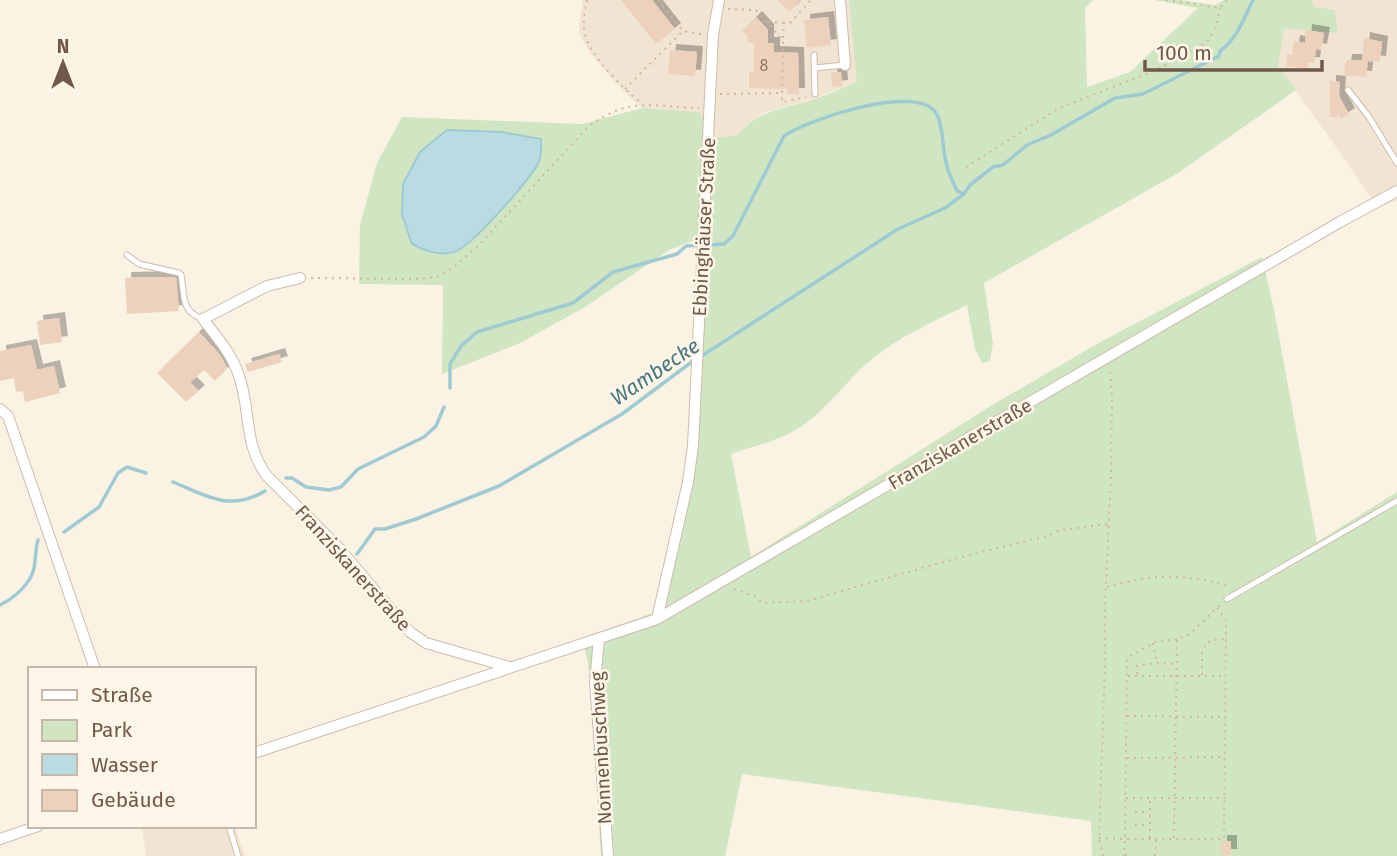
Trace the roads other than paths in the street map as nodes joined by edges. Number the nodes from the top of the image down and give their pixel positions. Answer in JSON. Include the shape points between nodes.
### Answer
{"nodes":[{"id":1,"x":839,"y":0,"type":"edge"},
{"id":2,"x":718,"y":2,"type":"edge"},
{"id":3,"x":814,"y":55,"type":"dead end"},
{"id":4,"x":845,"y":65,"type":"joint"},
{"id":5,"x":814,"y":68,"type":"junction"},
{"id":6,"x":1348,"y":90,"type":"dead end"},
{"id":7,"x":815,"y":94,"type":"road end"},
{"id":8,"x":1397,"y":163,"type":"edge"},
{"id":9,"x":1397,"y":191,"type":"edge"},
{"id":10,"x":127,"y":255,"type":"dead end"},
{"id":11,"x":300,"y":278,"type":"road end"},
{"id":12,"x":203,"y":319,"type":"junction"},
{"id":13,"x":0,"y":409,"type":"edge"},
{"id":14,"x":1397,"y":501,"type":"edge"},
{"id":15,"x":1227,"y":599,"type":"road end"},
{"id":16,"x":657,"y":618,"type":"junction"},
{"id":17,"x":599,"y":639,"type":"junction"},
{"id":18,"x":94,"y":667,"type":"edge"},
{"id":19,"x":509,"y":667,"type":"junction"},
{"id":20,"x":256,"y":751,"type":"edge"},
{"id":21,"x":32,"y":828,"type":"edge"},
{"id":22,"x":230,"y":828,"type":"edge"},
{"id":23,"x":0,"y":839,"type":"edge"},
{"id":24,"x":238,"y":856,"type":"edge"},
{"id":25,"x":608,"y":856,"type":"edge"}],
"edges":[{"from":1,"to":4,"type":"street"},
{"from":2,"to":16,"type":"street","name":"Ebbinghäuser Straße","via":[[693,446]]},
{"from":3,"to":5,"type":"lane"},
{"from":4,"to":5,"type":"lane"},
{"from":5,"to":7,"type":"lane"},
{"from":6,"to":8,"type":"lane"},
{"from":9,"to":16,"type":"street","name":"Franziskanerstraße"},
{"from":10,"to":12,"type":"lane","via":[[139,264],[179,273],[188,311]]},
{"from":11,"to":12,"type":"street","via":[[267,286]]},
{"from":12,"to":19,"type":"street","name":"Franziskanerstraße","via":[[239,374],[250,443],[267,476],[339,548],[396,618],[426,643]]},
{"from":13,"to":18,"type":"street","via":[[8,416]]},
{"from":14,"to":15,"type":"lane"},
{"from":16,"to":17,"type":"street","name":"Franziskanerstraße"},
{"from":17,"to":19,"type":"street","name":"Franziskanerstraße"},
{"from":17,"to":25,"type":"street","name":"Nonnenbuschweg","via":[[594,682]]},
{"from":19,"to":20,"type":"street","name":"Franziskanerstraße"},
{"from":21,"to":23,"type":"street"},
{"from":22,"to":24,"type":"lane"}]}
